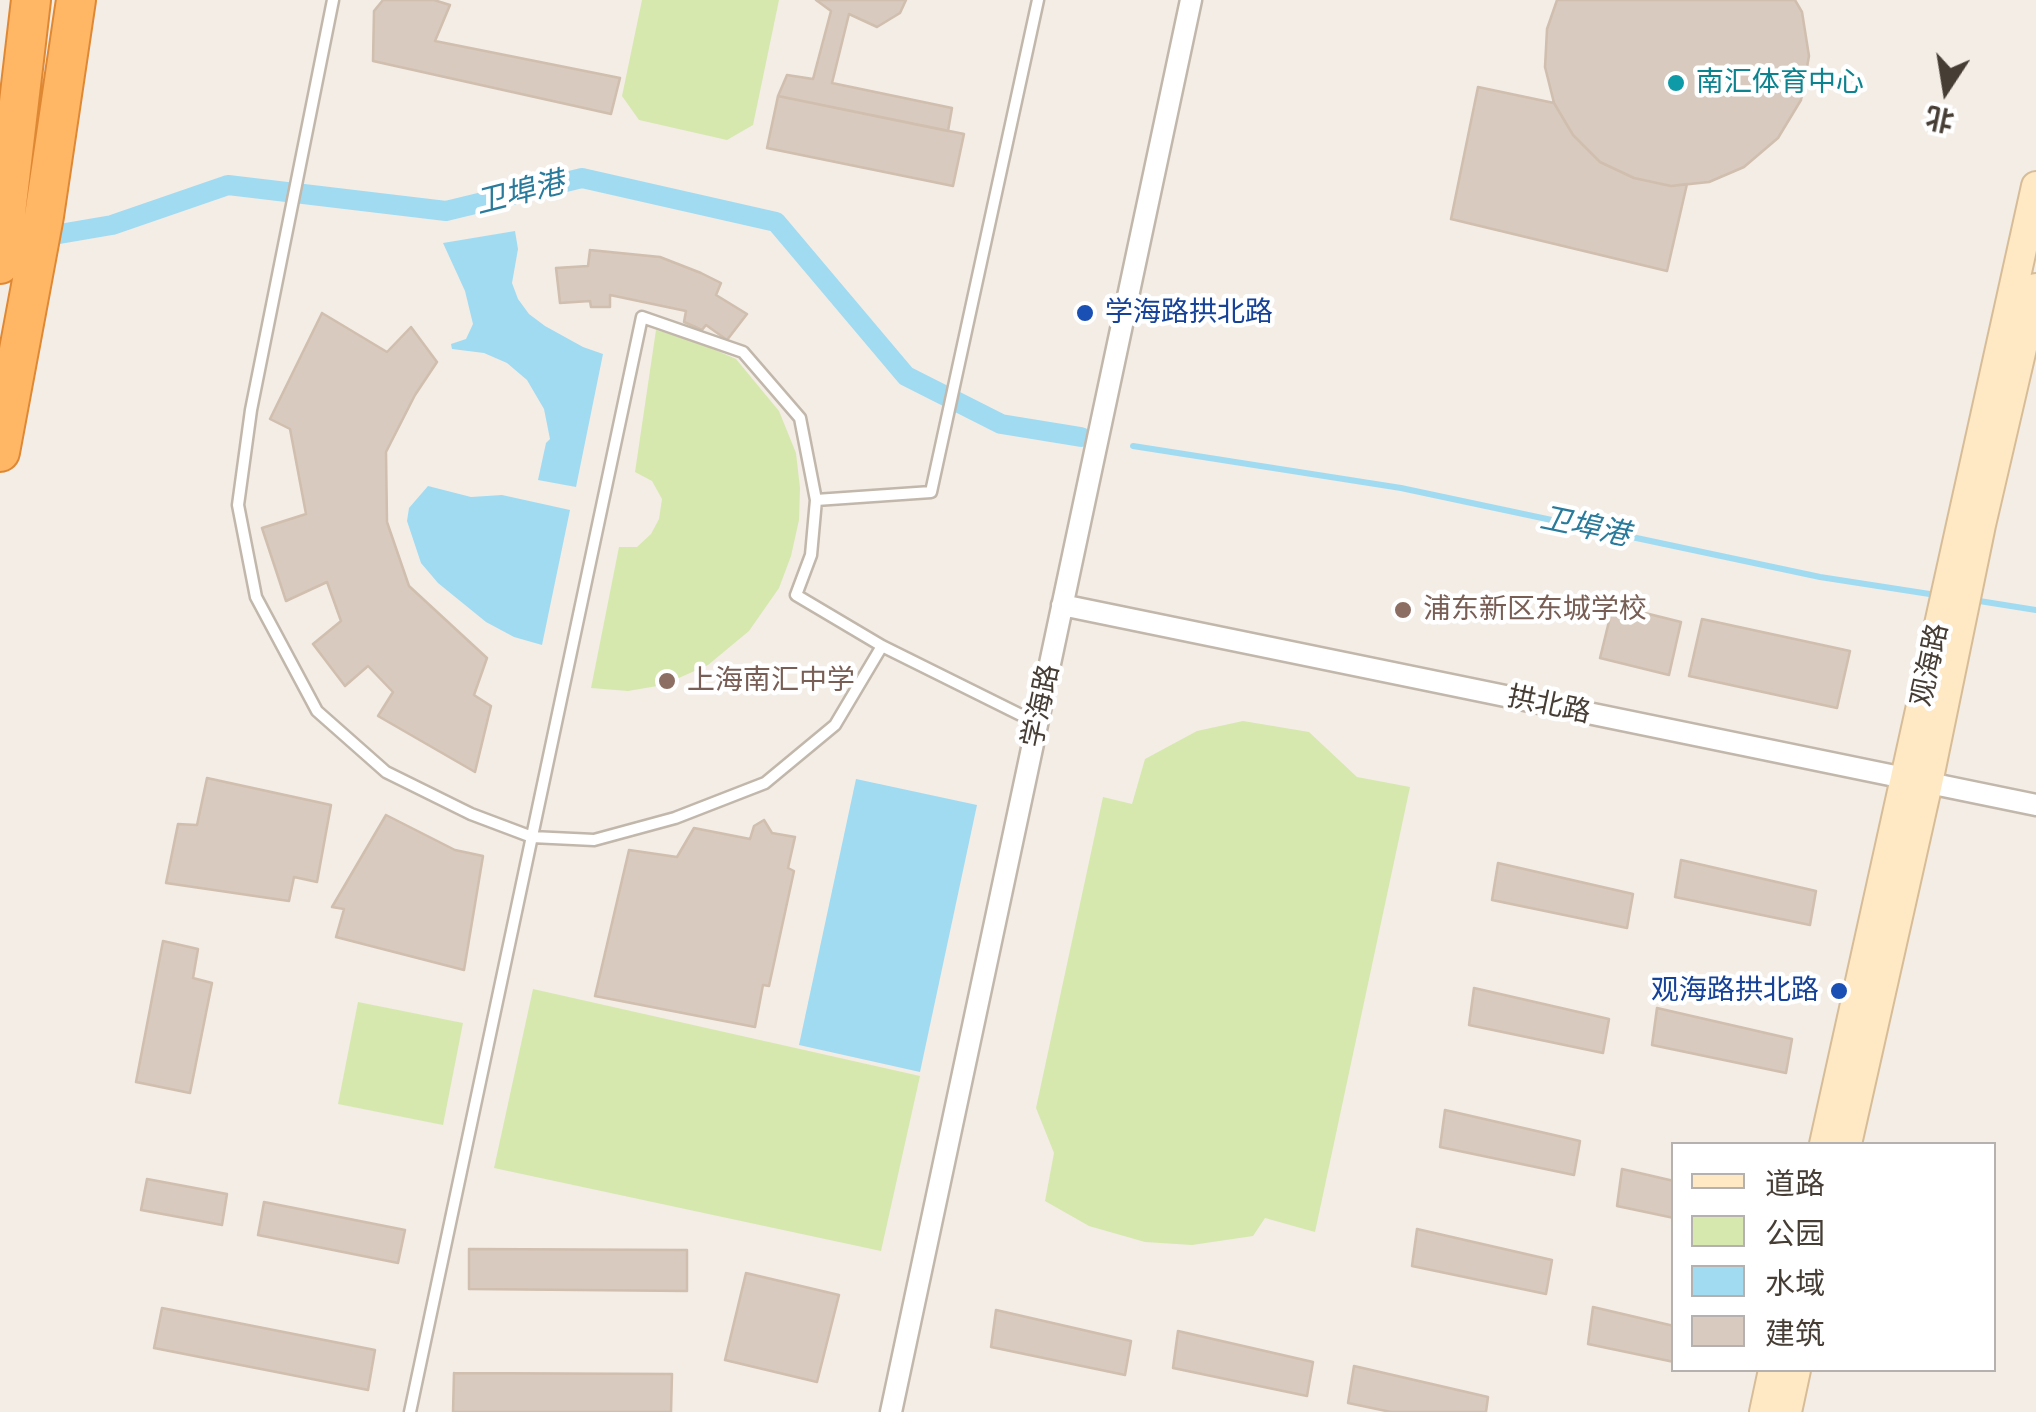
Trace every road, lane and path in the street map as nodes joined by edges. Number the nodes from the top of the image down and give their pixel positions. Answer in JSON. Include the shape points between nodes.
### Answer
{"nodes":[{"id":1,"x":30,"y":0,"type":"edge"},
{"id":2,"x":76,"y":0,"type":"edge"},
{"id":3,"x":332,"y":0,"type":"edge"},
{"id":4,"x":1038,"y":0,"type":"edge"},
{"id":5,"x":1191,"y":0,"type":"edge"},
{"id":6,"x":2036,"y":187,"type":"edge"},
{"id":7,"x":0,"y":264,"type":"edge"},
{"id":8,"x":2036,"y":288,"type":"edge"},
{"id":9,"x":0,"y":452,"type":"edge"},
{"id":10,"x":816,"y":500,"type":"junction"},
{"id":11,"x":1962,"y":564,"type":"junction"},
{"id":12,"x":1062,"y":605,"type":"junction"},
{"id":13,"x":882,"y":646,"type":"junction"},
{"id":14,"x":1038,"y":724,"type":"junction"},
{"id":15,"x":1917,"y":781,"type":"junction"},
{"id":16,"x":2036,"y":805,"type":"edge"},
{"id":17,"x":532,"y":837,"type":"junction"},
{"id":18,"x":1825,"y":1142,"type":"edge"},
{"id":19,"x":1847,"y":1142,"type":"edge"},
{"id":20,"x":1773,"y":1372,"type":"edge"},
{"id":21,"x":1796,"y":1372,"type":"edge"},
{"id":22,"x":410,"y":1412,"type":"edge"},
{"id":23,"x":891,"y":1412,"type":"edge"},
{"id":24,"x":1764,"y":1412,"type":"edge"},
{"id":25,"x":1787,"y":1412,"type":"edge"}],
"edges":[{"from":1,"to":7,"type":"highway"},
{"from":2,"to":9,"type":"highway"},
{"from":3,"to":17,"type":"lane","via":[[250,410],[238,505],[256,597],[316,710],[386,772]]},
{"from":4,"to":10,"type":"lane","via":[[931,492]]},
{"from":5,"to":12,"type":"street","name":"学海路"},
{"from":6,"to":11,"type":"main road","name":"观海路"},
{"from":8,"to":11,"type":"main road","name":"观海路"},
{"from":10,"to":13,"type":"lane","via":[[811,555],[796,595]]},
{"from":10,"to":17,"type":"lane","via":[[800,418],[742,352],[642,317]]},
{"from":11,"to":15,"type":"main road","name":"观海路"},
{"from":12,"to":14,"type":"street","name":"学海路"},
{"from":12,"to":15,"type":"street","name":"拱北路"},
{"from":13,"to":14,"type":"lane"},
{"from":13,"to":17,"type":"lane","via":[[835,725],[765,783],[594,840]]},
{"from":14,"to":23,"type":"street","name":"学海路"},
{"from":15,"to":16,"type":"street","name":"拱北路"},
{"from":15,"to":18,"type":"main road","name":"观海路"},
{"from":15,"to":19,"type":"main road","name":"观海路"},
{"from":17,"to":22,"type":"lane"},
{"from":20,"to":24,"type":"main road"},
{"from":21,"to":25,"type":"main road"}]}
